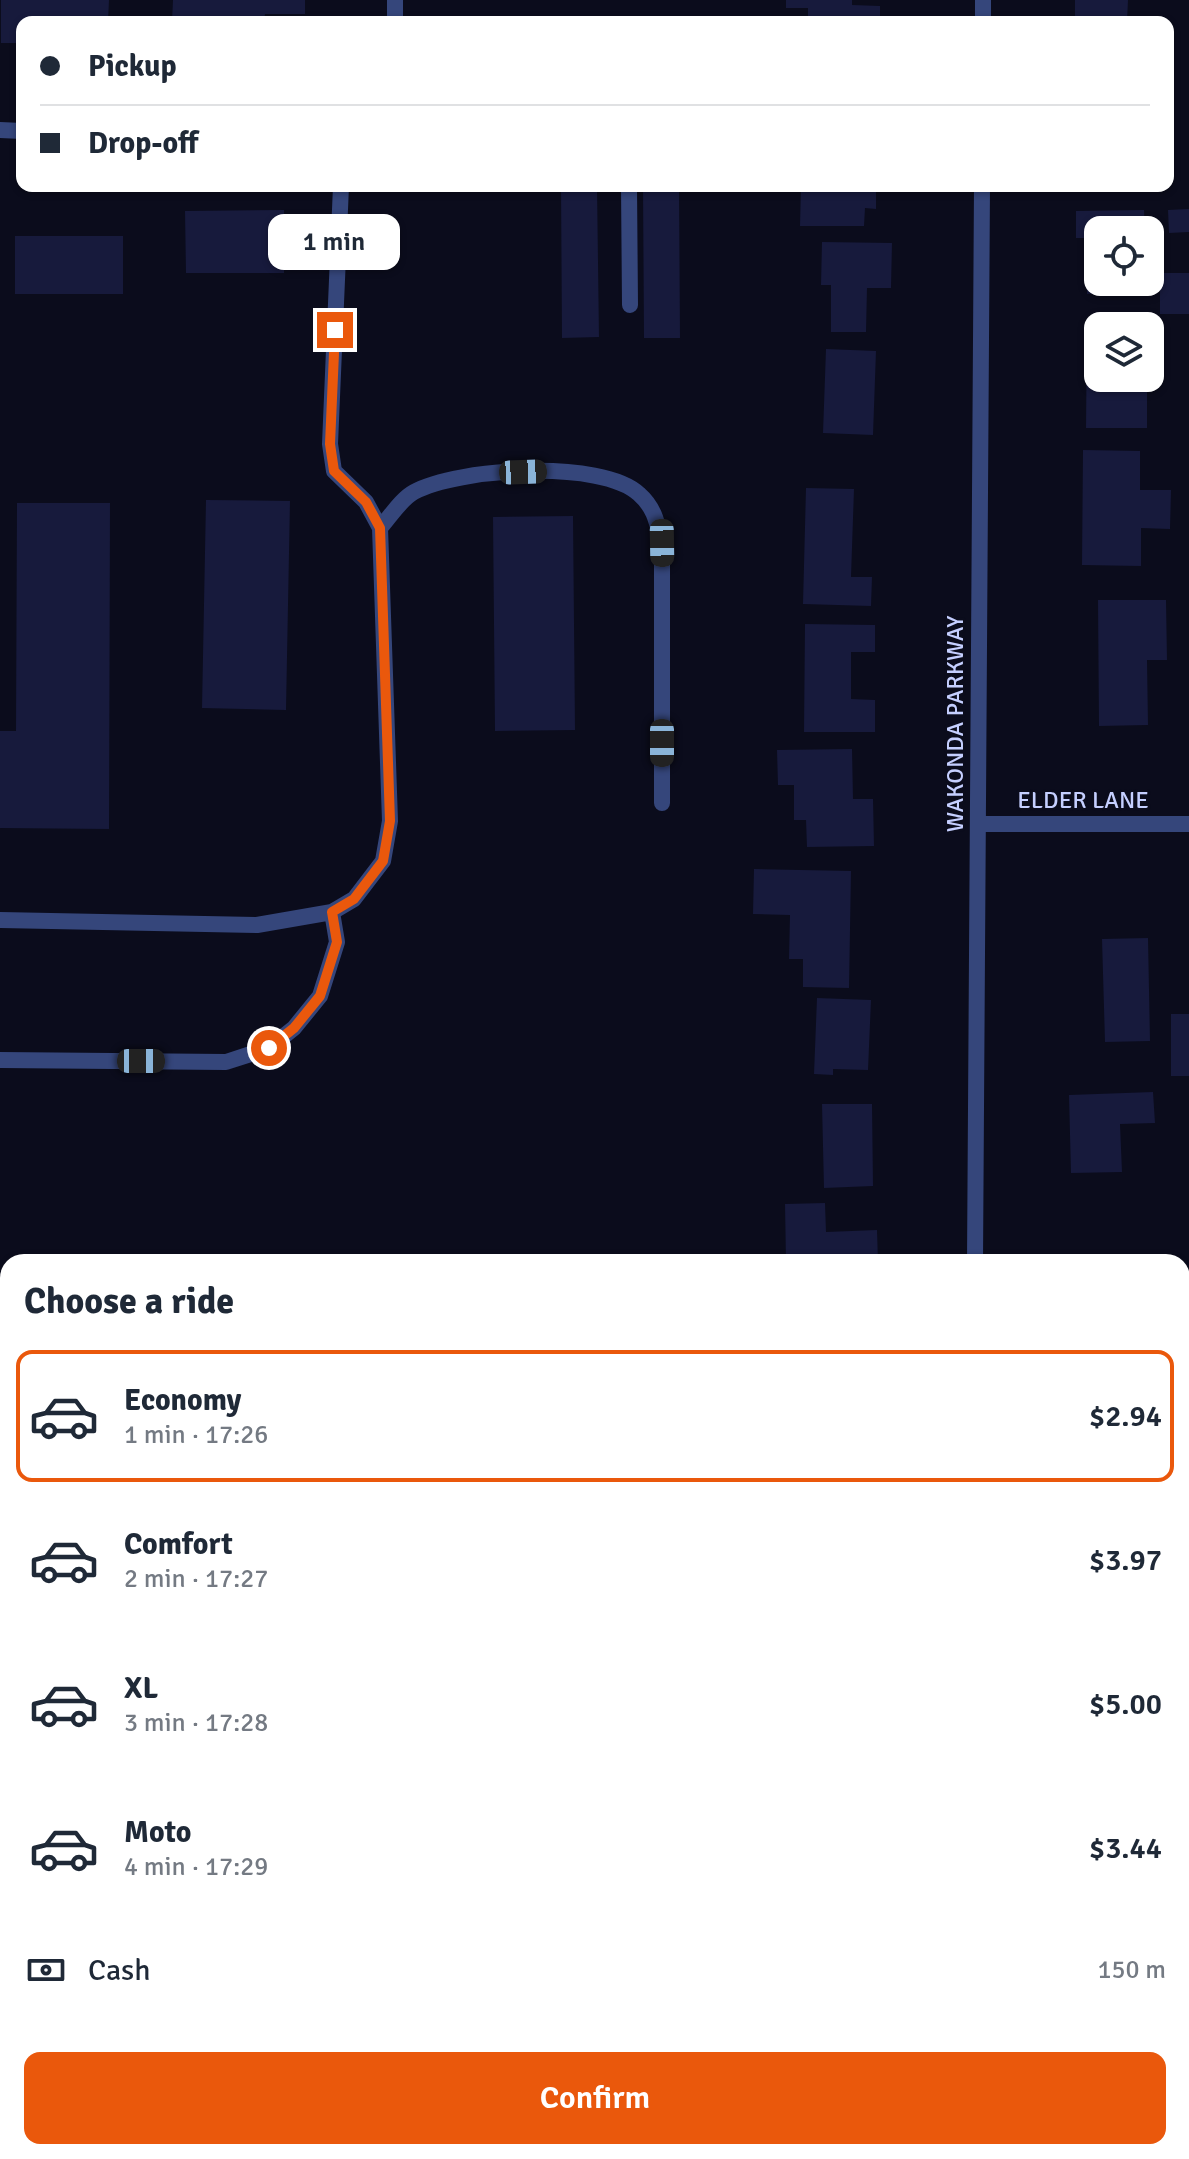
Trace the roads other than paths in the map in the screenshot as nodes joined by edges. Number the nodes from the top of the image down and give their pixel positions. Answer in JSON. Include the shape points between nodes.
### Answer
{"nodes":[{"id":1,"x":341,"y":192,"type":"edge"},
{"id":2,"x":629,"y":192,"type":"edge"},
{"id":3,"x":982,"y":192,"type":"edge"},
{"id":4,"x":630,"y":305,"type":"dead end"},
{"id":5,"x":380,"y":528,"type":"junction"},
{"id":6,"x":662,"y":803,"type":"dead end"},
{"id":7,"x":978,"y":824,"type":"junction"},
{"id":8,"x":1189,"y":824,"type":"edge"},
{"id":9,"x":332,"y":912,"type":"junction"},
{"id":10,"x":0,"y":920,"type":"edge"},
{"id":11,"x":0,"y":1060,"type":"edge"},
{"id":12,"x":975,"y":1254,"type":"edge"}],
"edges":[{"from":1,"to":5,"type":"street","via":[[330,444],[334,471],[366,502]]},
{"from":2,"to":4,"type":"street"},
{"from":3,"to":7,"type":"street","name":"WAKONDA PARKWAY"},
{"from":5,"to":6,"type":"street","via":[[411,493],[446,479],[481,474],[591,475],[638,492],[655,511],[662,543]]},
{"from":5,"to":9,"type":"street","via":[[390,821],[383,861],[354,899]]},
{"from":7,"to":8,"type":"street","name":"ELDER LANE"},
{"from":7,"to":12,"type":"street","name":"WAKONDA PARKWAY"},
{"from":9,"to":10,"type":"street","via":[[257,925]]},
{"from":9,"to":11,"type":"street","via":[[337,942],[320,996],[269,1048],[226,1062]]}]}
